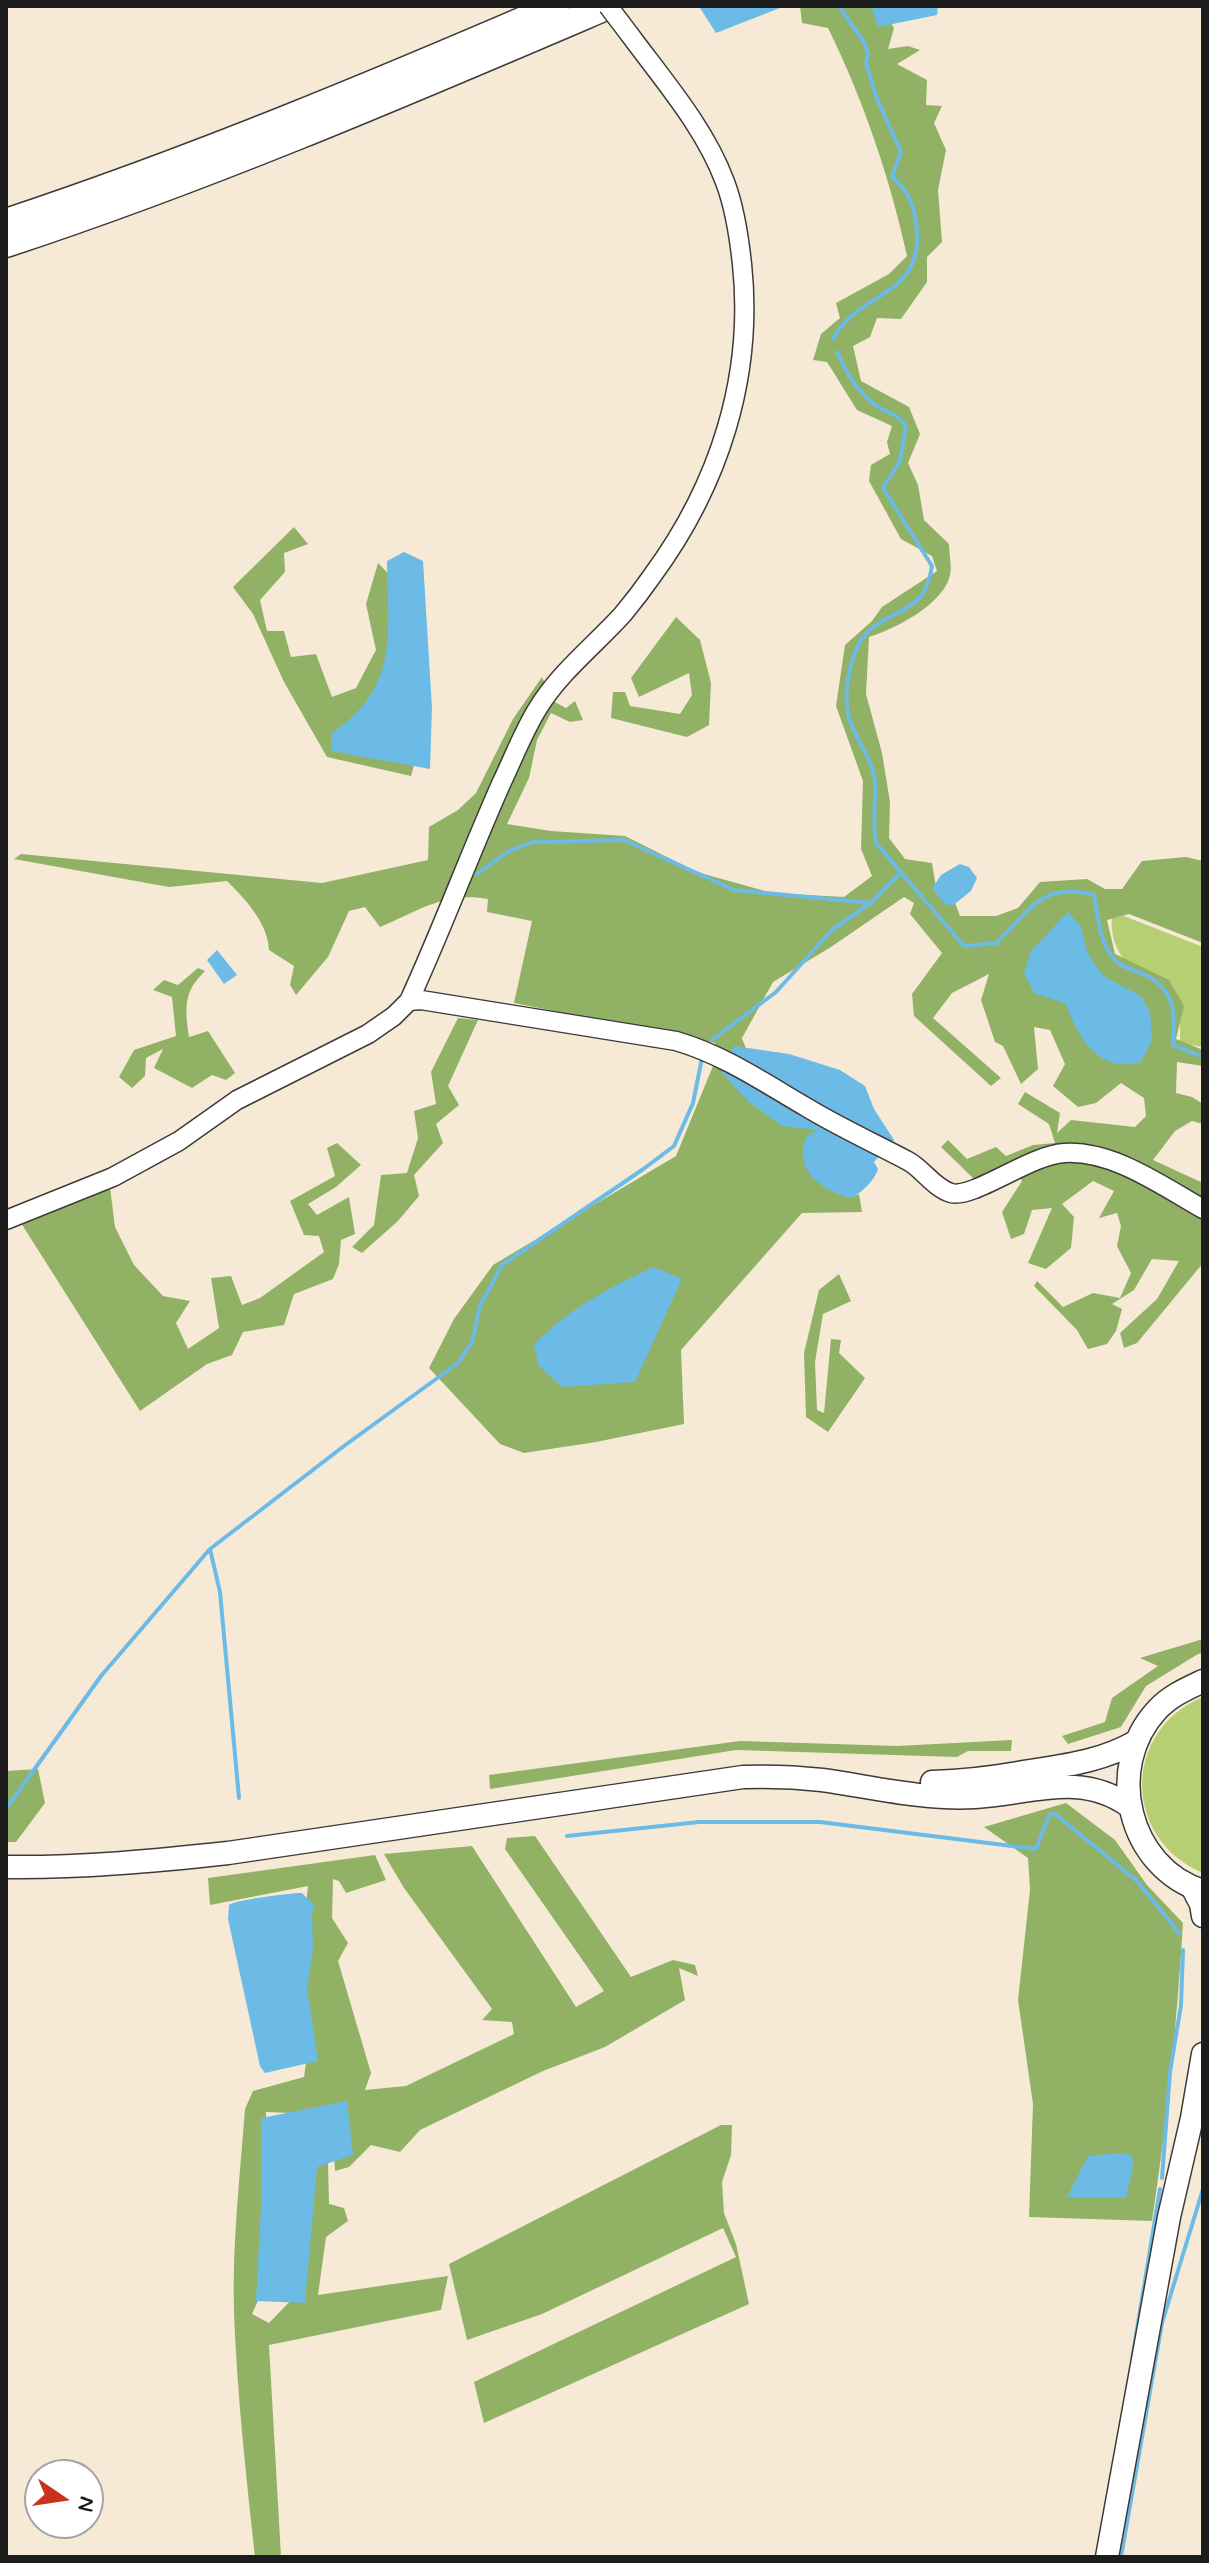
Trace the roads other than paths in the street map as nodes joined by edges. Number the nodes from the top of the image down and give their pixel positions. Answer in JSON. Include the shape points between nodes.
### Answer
{"nodes":[{"id":1,"x":556,"y":6,"type":"edge"},
{"id":2,"x":608,"y":6,"type":"edge"},
{"id":3,"x":6,"y":222,"type":"edge"},
{"id":4,"x":6,"y":244,"type":"edge"},
{"id":5,"x":409,"y":1001,"type":"junction"},
{"id":6,"x":1203,"y":1209,"type":"edge"},
{"id":7,"x":6,"y":1220,"type":"edge"},
{"id":8,"x":1203,"y":1681,"type":"edge"},
{"id":9,"x":1137,"y":1741,"type":"junction"},
{"id":10,"x":819,"y":1780,"type":"junction"},
{"id":11,"x":1129,"y":1806,"type":"junction"},
{"id":12,"x":6,"y":1867,"type":"edge"},
{"id":13,"x":1198,"y":1889,"type":"edge"},
{"id":14,"x":1203,"y":1916,"type":"edge"},
{"id":15,"x":1203,"y":2054,"type":"edge"},
{"id":16,"x":1203,"y":2119,"type":"edge"},
{"id":17,"x":1169,"y":2217,"type":"junction"},
{"id":18,"x":1107,"y":2557,"type":"edge"}],
"edges":[{"from":1,"to":3,"type":"highway","via":[[221,146]]},
{"from":2,"to":4,"type":"highway","via":[[213,171]]},
{"from":2,"to":5,"type":"street","bridge":true,"via":[[708,146],[725,182],[738,228],[745,293],[740,380],[727,430],[693,512],[623,614],[559,678],[526,731]]},
{"from":5,"to":6,"type":"street","via":[[433,1000],[694,1047],[910,1162],[949,1192],[965,1193],[1040,1157],[1067,1152],[1096,1155]]},
{"from":5,"to":7,"type":"street","via":[[368,1034],[237,1100],[179,1141],[113,1177]]},
{"from":8,"to":9,"type":"main road","via":[[1178,1692],[1156,1711]]},
{"from":9,"to":10,"type":"main road","via":[[1095,1760],[979,1781]]},
{"from":9,"to":11,"type":"main road","via":[[1128,1770]]},
{"from":10,"to":11,"type":"main road","via":[[971,1797],[1072,1785],[1094,1788]]},
{"from":10,"to":12,"type":"main road","via":[[743,1777],[228,1853]]},
{"from":11,"to":13,"type":"main road","via":[[1138,1835],[1160,1865]]},
{"from":13,"to":14,"type":"main road"},
{"from":15,"to":17,"type":"main road"},
{"from":16,"to":17,"type":"main road"},
{"from":17,"to":18,"type":"main road"}]}
